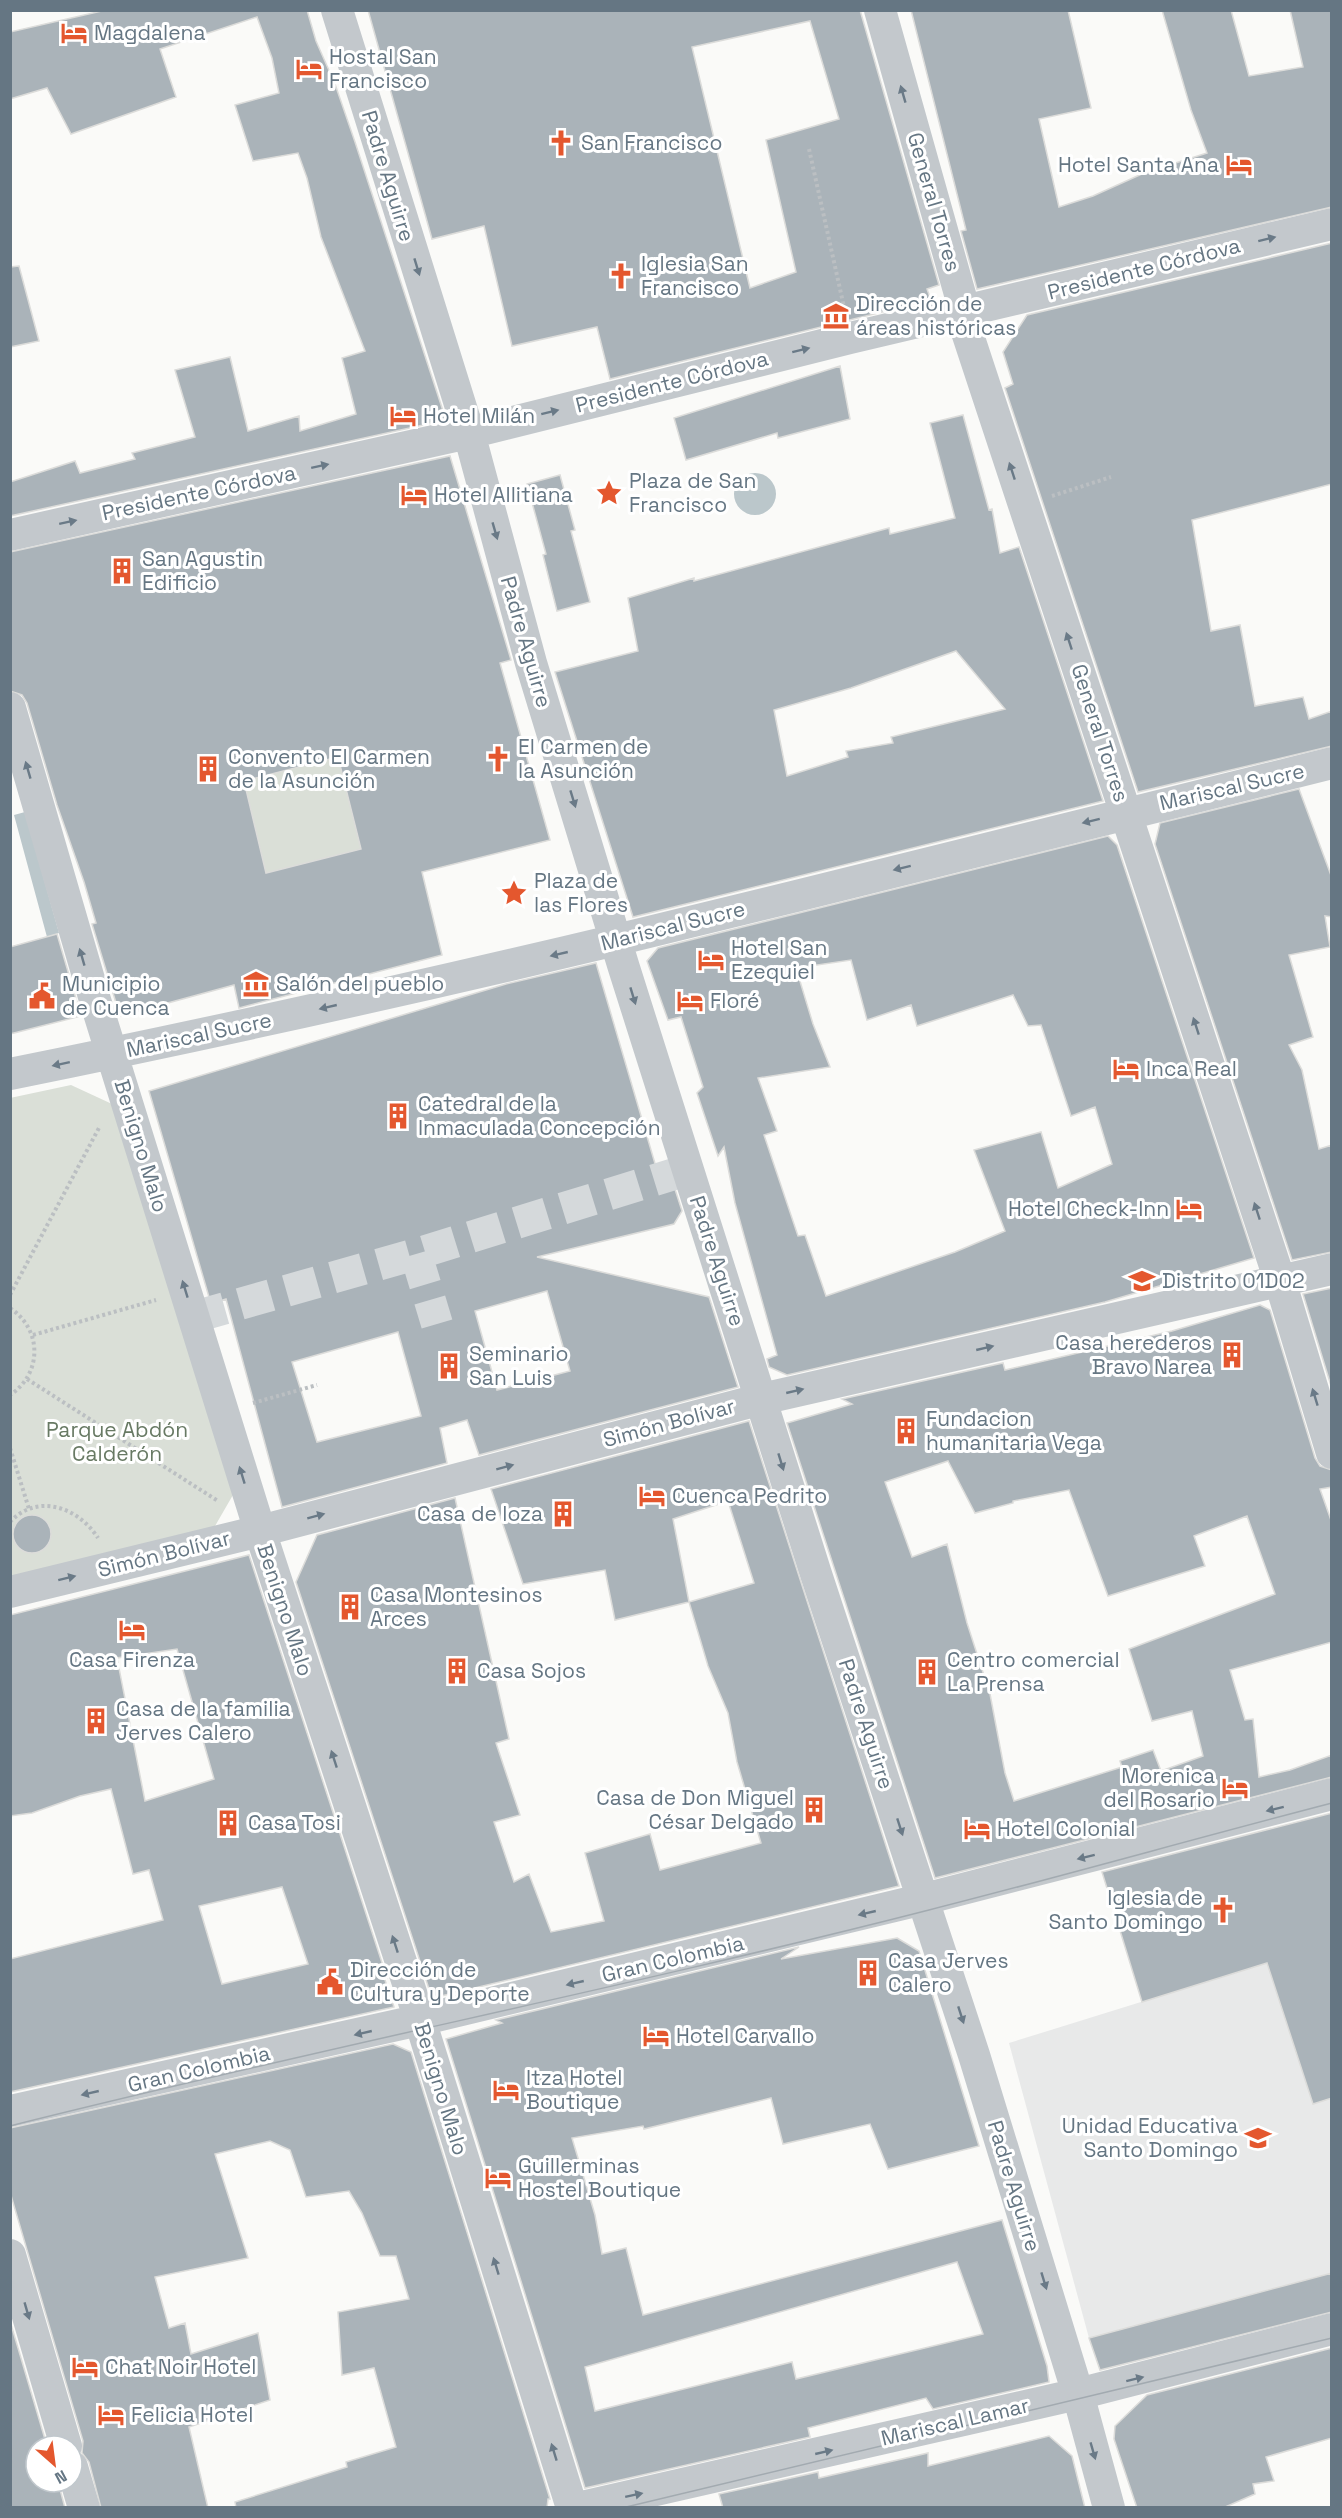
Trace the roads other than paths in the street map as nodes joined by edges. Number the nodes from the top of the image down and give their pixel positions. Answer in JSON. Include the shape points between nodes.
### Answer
{"nodes":[{"id":1,"x":337,"y":10,"type":"edge"},
{"id":2,"x":880,"y":10,"type":"edge"},
{"id":3,"x":1332,"y":224,"type":"edge"},
{"id":4,"x":965,"y":312,"type":"junction"},
{"id":5,"x":469,"y":433,"type":"junction"},
{"id":6,"x":10,"y":535,"type":"edge"},
{"id":7,"x":10,"y":708,"type":"edge"},
{"id":8,"x":1332,"y":763,"type":"edge"},
{"id":9,"x":1126,"y":812,"type":"junction"},
{"id":10,"x":616,"y":940,"type":"junction"},
{"id":11,"x":112,"y":1053,"type":"junction"},
{"id":12,"x":10,"y":1074,"type":"edge"},
{"id":13,"x":1332,"y":1269,"type":"edge"},
{"id":14,"x":1280,"y":1281,"type":"junction"},
{"id":15,"x":762,"y":1399,"type":"junction"},
{"id":16,"x":1332,"y":1453,"type":"edge"},
{"id":17,"x":260,"y":1531,"type":"junction"},
{"id":18,"x":10,"y":1592,"type":"edge"},
{"id":19,"x":1332,"y":1794,"type":"edge"},
{"id":20,"x":924,"y":1899,"type":"junction"},
{"id":21,"x":420,"y":2020,"type":"junction"},
{"id":22,"x":10,"y":2111,"type":"edge"},
{"id":23,"x":10,"y":2255,"type":"edge"},
{"id":24,"x":1332,"y":2329,"type":"edge"},
{"id":25,"x":1078,"y":2394,"type":"junction"},
{"id":26,"x":62,"y":2434,"type":"edge"},
{"id":27,"x":572,"y":2508,"type":"edge"},
{"id":28,"x":577,"y":2508,"type":"edge"},
{"id":29,"x":1109,"y":2508,"type":"edge"}],
"edges":[{"from":1,"to":5,"type":"street","name":"Padre Aguirre","one_way":true},
{"from":4,"to":2,"type":"street","name":"General Torres","one_way":true},
{"from":4,"to":3,"type":"street","name":"Presidente Córdova","one_way":true},
{"from":5,"to":4,"type":"street","name":"Presidente Córdova","one_way":true},
{"from":9,"to":4,"type":"street","name":"General Torres","one_way":true,"via":[[963,323]]},
{"from":6,"to":5,"type":"street","name":"Presidente Córdova","one_way":true},
{"from":5,"to":10,"type":"street","name":"Padre Aguirre","one_way":true,"via":[[531,663]]},
{"from":11,"to":7,"type":"street","name":"Benigno Malo","one_way":true},
{"from":8,"to":9,"type":"street","name":"Mariscal Sucre"},
{"from":9,"to":10,"type":"street","name":"Mariscal Sucre","one_way":true},
{"from":14,"to":9,"type":"street","name":"General Torres","one_way":true},
{"from":10,"to":11,"type":"street","name":"Mariscal Sucre","one_way":true},
{"from":10,"to":15,"type":"street","name":"Padre Aguirre","one_way":true},
{"from":11,"to":12,"type":"street","name":"Mariscal Sucre","one_way":true},
{"from":17,"to":11,"type":"street","name":"Benigno Malo","one_way":true},
{"from":13,"to":14,"type":"street","name":"Simón Bolívar"},
{"from":15,"to":14,"type":"street","name":"Simón Bolívar","one_way":true},
{"from":16,"to":14,"type":"street","name":"General Torres","one_way":true},
{"from":17,"to":15,"type":"street","name":"Simón Bolívar","one_way":true},
{"from":15,"to":20,"type":"street","name":"Padre Aguirre","one_way":true},
{"from":18,"to":17,"type":"street","name":"Simón Bolívar","one_way":true},
{"from":21,"to":17,"type":"street","name":"Benigno Malo","one_way":true},
{"from":19,"to":20,"type":"street","name":"Gran Colombia","one_way":true},
{"from":20,"to":21,"type":"street","name":"Gran Colombia","one_way":true},
{"from":20,"to":25,"type":"street","name":"Padre Aguirre","one_way":true},
{"from":21,"to":22,"type":"street","name":"Gran Colombia","one_way":true},
{"from":27,"to":21,"type":"street","name":"Benigno Malo","one_way":true},
{"from":23,"to":26,"type":"street","one_way":true},
{"from":25,"to":24,"type":"street","name":"Mariscal Lamar","one_way":true},
{"from":28,"to":25,"type":"street","name":"Mariscal Lamar","one_way":true},
{"from":25,"to":29,"type":"street","name":"Padre Aguirre","one_way":true}]}
